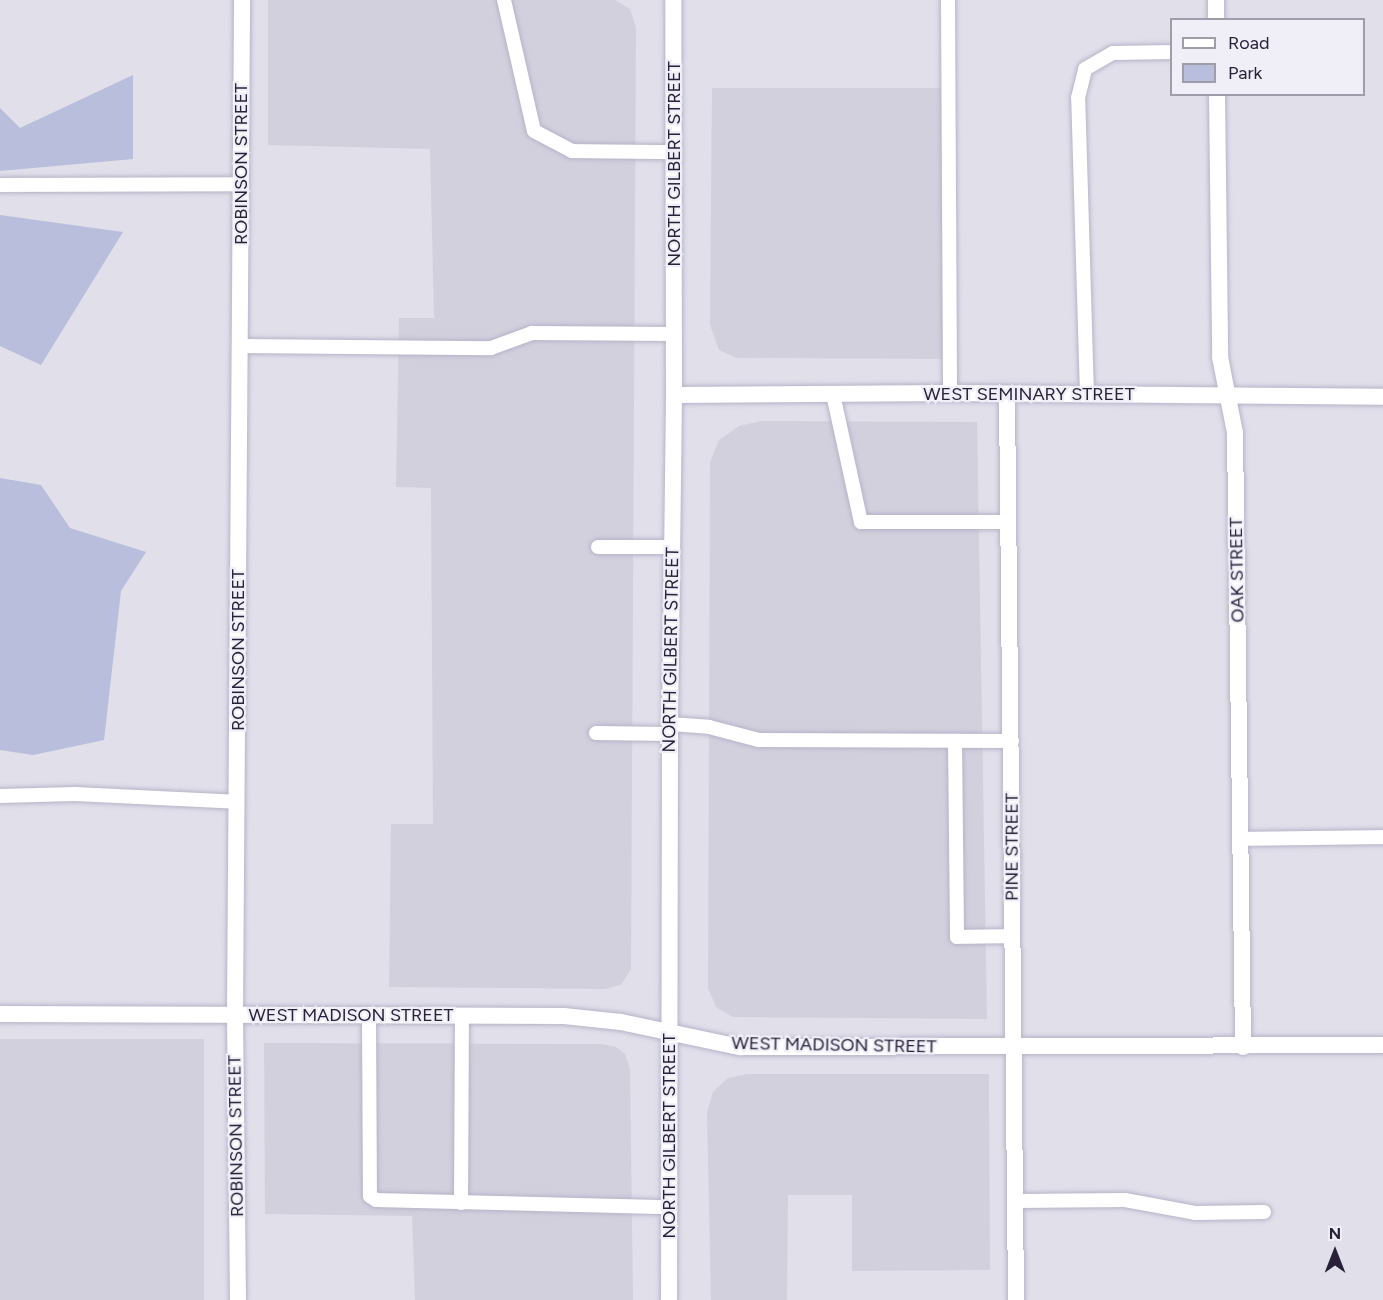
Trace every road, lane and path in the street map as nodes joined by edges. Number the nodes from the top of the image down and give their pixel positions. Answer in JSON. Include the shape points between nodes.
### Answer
{"nodes":[{"id":1,"x":242,"y":0,"type":"edge"},
{"id":2,"x":504,"y":0,"type":"edge"},
{"id":3,"x":673,"y":0,"type":"edge"},
{"id":4,"x":948,"y":0,"type":"edge"},
{"id":5,"x":1216,"y":0,"type":"edge"},
{"id":6,"x":1216,"y":18,"type":"edge"},
{"id":7,"x":1170,"y":52,"type":"edge"},
{"id":8,"x":1217,"y":96,"type":"edge"},
{"id":9,"x":674,"y":152,"type":"junction"},
{"id":10,"x":241,"y":184,"type":"junction"},
{"id":11,"x":0,"y":185,"type":"edge"},
{"id":12,"x":674,"y":334,"type":"junction"},
{"id":13,"x":240,"y":346,"type":"junction"},
{"id":14,"x":950,"y":393,"type":"junction"},
{"id":15,"x":833,"y":394,"type":"junction"},
{"id":16,"x":1007,"y":394,"type":"junction"},
{"id":17,"x":674,"y":395,"type":"junction"},
{"id":18,"x":1087,"y":395,"type":"junction"},
{"id":19,"x":1227,"y":396,"type":"junction"},
{"id":20,"x":1383,"y":397,"type":"edge"},
{"id":21,"x":1008,"y":522,"type":"junction"},
{"id":22,"x":598,"y":547,"type":"dead end"},
{"id":23,"x":672,"y":547,"type":"junction"},
{"id":24,"x":670,"y":729,"type":"junction"},
{"id":25,"x":596,"y":733,"type":"dead end"},
{"id":26,"x":955,"y":741,"type":"junction"},
{"id":27,"x":1012,"y":741,"type":"junction"},
{"id":28,"x":0,"y":796,"type":"edge"},
{"id":29,"x":236,"y":802,"type":"junction"},
{"id":30,"x":1383,"y":837,"type":"edge"},
{"id":31,"x":1240,"y":839,"type":"junction"},
{"id":32,"x":1013,"y":936,"type":"junction"},
{"id":33,"x":0,"y":1014,"type":"edge"},
{"id":34,"x":235,"y":1014,"type":"junction"},
{"id":35,"x":369,"y":1014,"type":"junction"},
{"id":36,"x":462,"y":1015,"type":"junction"},
{"id":37,"x":669,"y":1031,"type":"junction"},
{"id":38,"x":1383,"y":1045,"type":"edge"},
{"id":39,"x":1015,"y":1047,"type":"junction"},
{"id":40,"x":1243,"y":1047,"type":"junction"},
{"id":41,"x":1016,"y":1201,"type":"junction"},
{"id":42,"x":461,"y":1203,"type":"junction"},
{"id":43,"x":669,"y":1207,"type":"junction"},
{"id":44,"x":1264,"y":1212,"type":"dead end"},
{"id":45,"x":238,"y":1300,"type":"edge"},
{"id":46,"x":669,"y":1300,"type":"edge"},
{"id":47,"x":1016,"y":1300,"type":"edge"}],
"edges":[{"from":1,"to":10,"type":"street","name":"ROBINSON STREET"},
{"from":2,"to":9,"type":"lane","via":[[534,131],[572,151]]},
{"from":3,"to":9,"type":"street","name":"NORTH GILBERT STREET"},
{"from":4,"to":14,"type":"lane"},
{"from":5,"to":6,"type":"street"},
{"from":7,"to":18,"type":"lane","via":[[1113,53],[1085,69],[1078,98]]},
{"from":8,"to":19,"type":"street","name":"OAK STREET","via":[[1220,357]]},
{"from":9,"to":12,"type":"street","name":"NORTH GILBERT STREET"},
{"from":10,"to":11,"type":"lane"},
{"from":10,"to":13,"type":"street","name":"ROBINSON STREET"},
{"from":12,"to":13,"type":"lane","via":[[532,333],[491,348]]},
{"from":12,"to":17,"type":"street","name":"NORTH GILBERT STREET"},
{"from":13,"to":29,"type":"street","name":"ROBINSON STREET"},
{"from":14,"to":15,"type":"street","name":"WEST SEMINARY STREET"},
{"from":14,"to":16,"type":"street","name":"WEST SEMINARY STREET"},
{"from":15,"to":17,"type":"street","name":"WEST SEMINARY STREET"},
{"from":15,"to":21,"type":"lane","via":[[861,522]]},
{"from":16,"to":18,"type":"street","name":"WEST SEMINARY STREET"},
{"from":16,"to":21,"type":"street","name":"PINE STREET"},
{"from":17,"to":23,"type":"street","name":"NORTH GILBERT STREET"},
{"from":18,"to":19,"type":"street","name":"WEST SEMINARY STREET"},
{"from":19,"to":20,"type":"street","name":"WEST SEMINARY STREET"},
{"from":19,"to":31,"type":"street","name":"OAK STREET","via":[[1235,433]]},
{"from":21,"to":27,"type":"street","name":"PINE STREET"},
{"from":22,"to":23,"type":"lane"},
{"from":23,"to":24,"type":"street","name":"NORTH GILBERT STREET"},
{"from":24,"to":25,"type":"lane"},
{"from":24,"to":26,"type":"lane","via":[[709,727],[759,740]]},
{"from":24,"to":37,"type":"street","name":"NORTH GILBERT STREET"},
{"from":26,"to":27,"type":"lane"},
{"from":26,"to":32,"type":"lane","via":[[957,937]]},
{"from":27,"to":32,"type":"street","name":"PINE STREET"},
{"from":28,"to":29,"type":"lane","via":[[75,794]]},
{"from":29,"to":34,"type":"street","name":"ROBINSON STREET"},
{"from":30,"to":31,"type":"lane"},
{"from":31,"to":40,"type":"street","name":"OAK STREET"},
{"from":32,"to":39,"type":"street","name":"PINE STREET"},
{"from":33,"to":34,"type":"street","name":"WEST MADISON STREET"},
{"from":34,"to":35,"type":"street","name":"WEST MADISON STREET"},
{"from":34,"to":45,"type":"street","name":"ROBINSON STREET"},
{"from":35,"to":36,"type":"street","name":"WEST MADISON STREET"},
{"from":35,"to":42,"type":"lane","via":[[370,1196],[376,1200]]},
{"from":36,"to":37,"type":"street","name":"WEST MADISON STREET","via":[[594,1018]]},
{"from":36,"to":42,"type":"lane"},
{"from":37,"to":39,"type":"street","name":"WEST MADISON STREET","via":[[740,1047]]},
{"from":37,"to":43,"type":"street","name":"NORTH GILBERT STREET"},
{"from":38,"to":40,"type":"street","name":"WEST MADISON STREET"},
{"from":39,"to":40,"type":"street","name":"WEST MADISON STREET"},
{"from":39,"to":41,"type":"street","name":"PINE STREET"},
{"from":41,"to":44,"type":"lane","via":[[1125,1200],[1195,1213]]},
{"from":41,"to":47,"type":"street","name":"PINE STREET"},
{"from":42,"to":43,"type":"lane"},
{"from":43,"to":46,"type":"street","name":"NORTH GILBERT STREET"}]}
